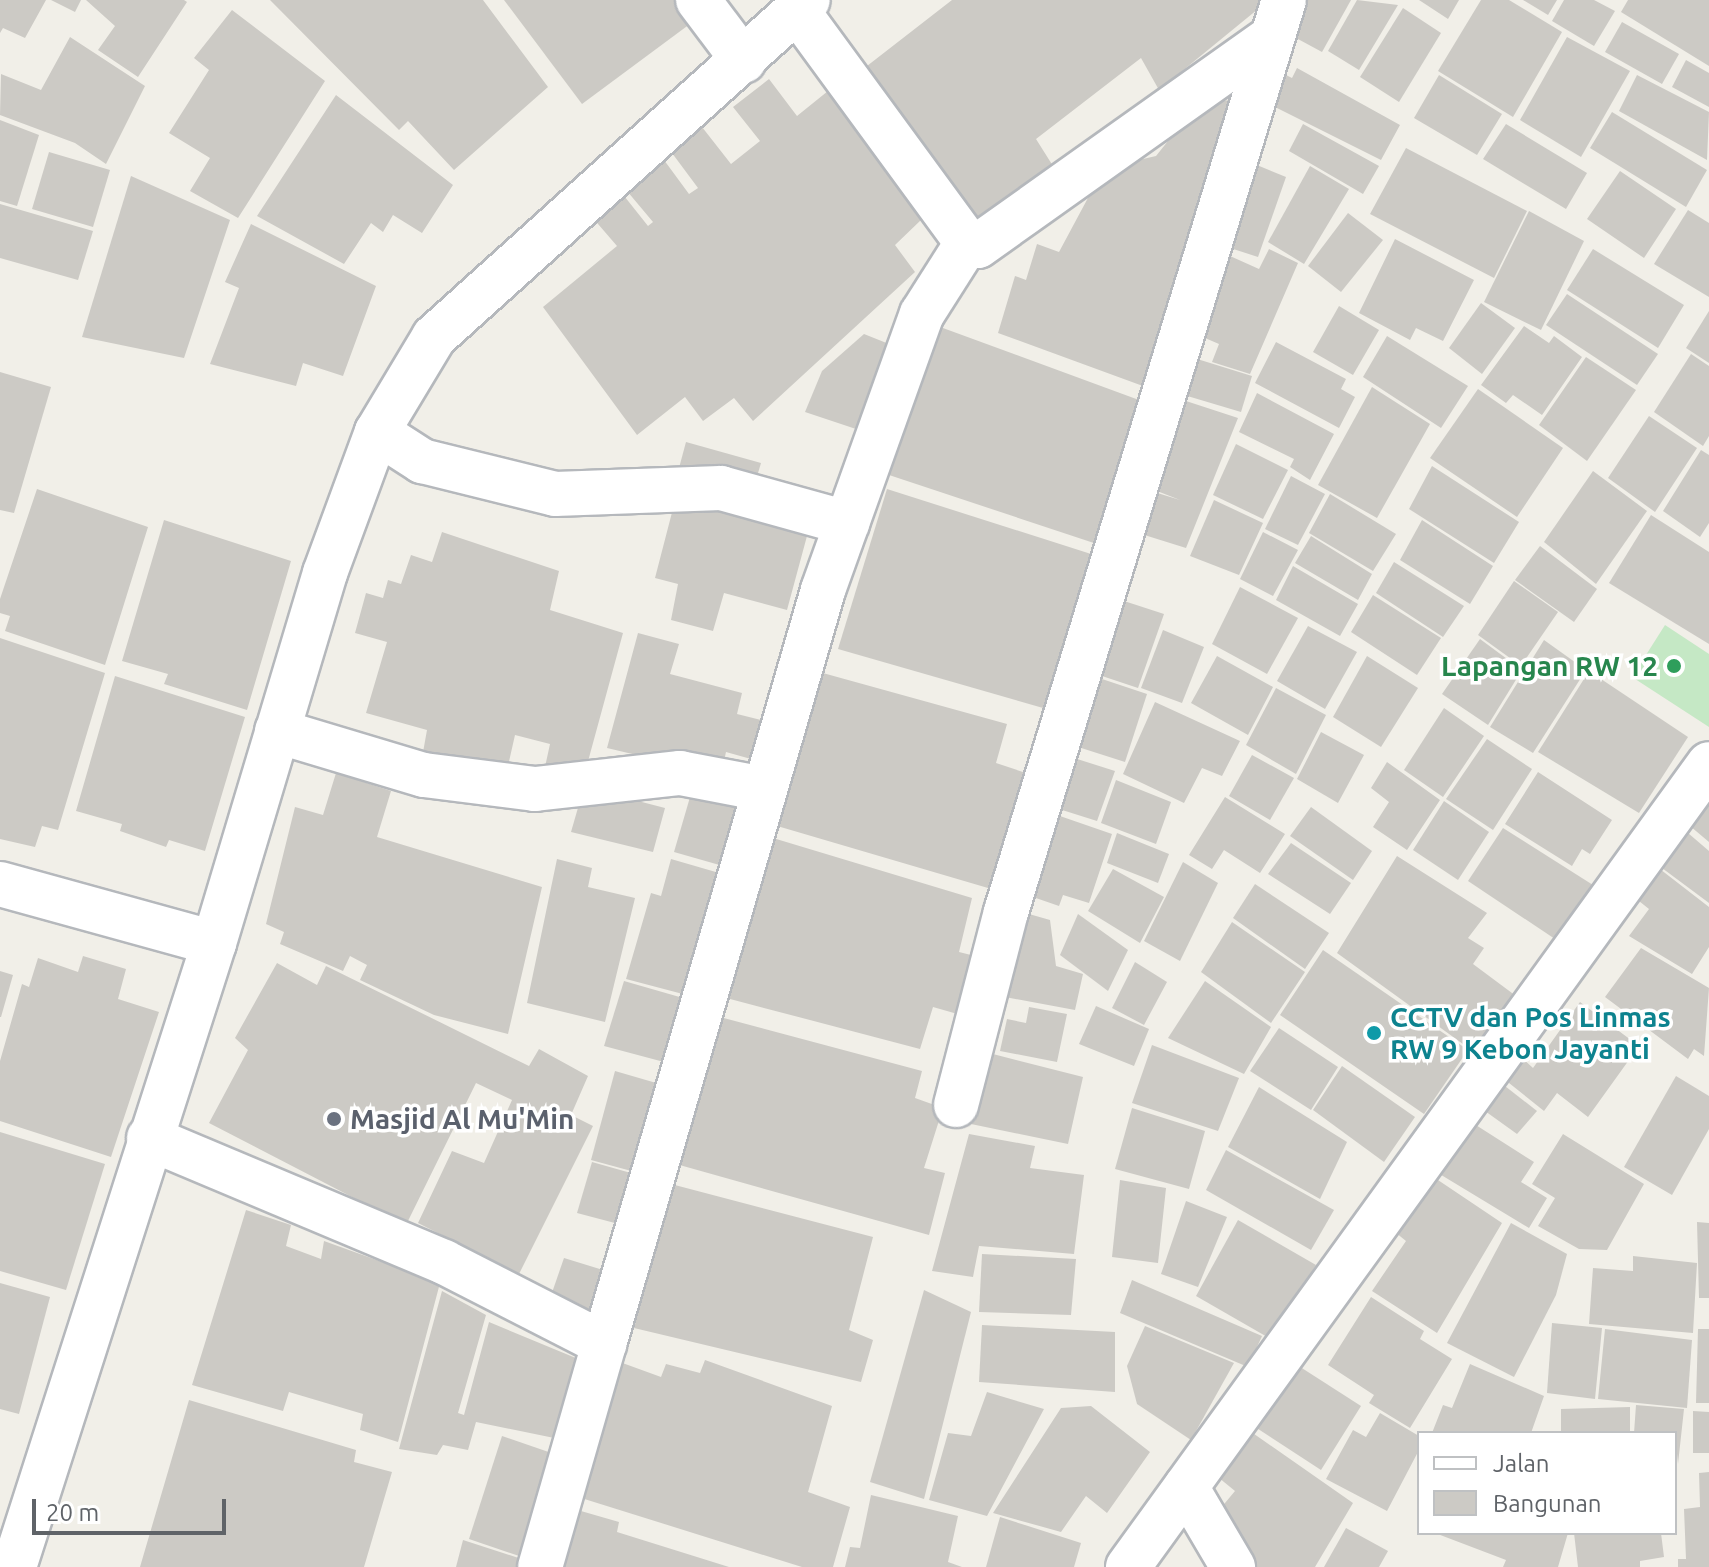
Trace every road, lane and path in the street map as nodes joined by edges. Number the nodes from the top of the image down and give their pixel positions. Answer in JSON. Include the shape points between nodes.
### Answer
{"nodes":[{"id":1,"x":698,"y":0,"type":"edge"},
{"id":2,"x":802,"y":5,"type":"edge"},
{"id":3,"x":1278,"y":19,"type":"edge"},
{"id":4,"x":744,"y":61,"type":"junction"},
{"id":5,"x":967,"y":243,"type":"junction"},
{"id":6,"x":377,"y":432,"type":"junction"},
{"id":7,"x":847,"y":523,"type":"junction"},
{"id":8,"x":277,"y":731,"type":"junction"},
{"id":9,"x":1709,"y":764,"type":"edge"},
{"id":10,"x":764,"y":789,"type":"junction"},
{"id":11,"x":0,"y":884,"type":"edge"},
{"id":12,"x":214,"y":943,"type":"junction"},
{"id":13,"x":956,"y":1105,"type":"dead end"},
{"id":14,"x":149,"y":1138,"type":"junction"},
{"id":15,"x":604,"y":1344,"type":"junction"},
{"id":16,"x":1186,"y":1487,"type":"junction"},
{"id":17,"x":14,"y":1567,"type":"edge"},
{"id":18,"x":540,"y":1567,"type":"edge"},
{"id":19,"x":1128,"y":1567,"type":"edge"},
{"id":20,"x":1233,"y":1567,"type":"edge"}],
"edges":[{"from":1,"to":4,"type":"street"},
{"from":2,"to":4,"type":"street"},
{"from":2,"to":5,"type":"street"},
{"from":3,"to":5,"type":"street","via":[[990,241]]},
{"from":3,"to":13,"type":"street","via":[[1171,386],[1006,912]]},
{"from":4,"to":6,"type":"street","via":[[434,337]]},
{"from":5,"to":7,"type":"street","via":[[922,314]]},
{"from":6,"to":7,"type":"street","via":[[422,461],[555,494],[721,488]]},
{"from":6,"to":8,"type":"street"},
{"from":7,"to":10,"type":"street"},
{"from":8,"to":10,"type":"street","via":[[424,775],[519,787],[680,773]]},
{"from":8,"to":12,"type":"street"},
{"from":9,"to":16,"type":"street"},
{"from":10,"to":15,"type":"street"},
{"from":11,"to":12,"type":"street"},
{"from":12,"to":14,"type":"street"},
{"from":14,"to":15,"type":"street","via":[[444,1262]]},
{"from":14,"to":17,"type":"street"},
{"from":15,"to":18,"type":"street"},
{"from":16,"to":19,"type":"street"},
{"from":16,"to":20,"type":"street"}]}
